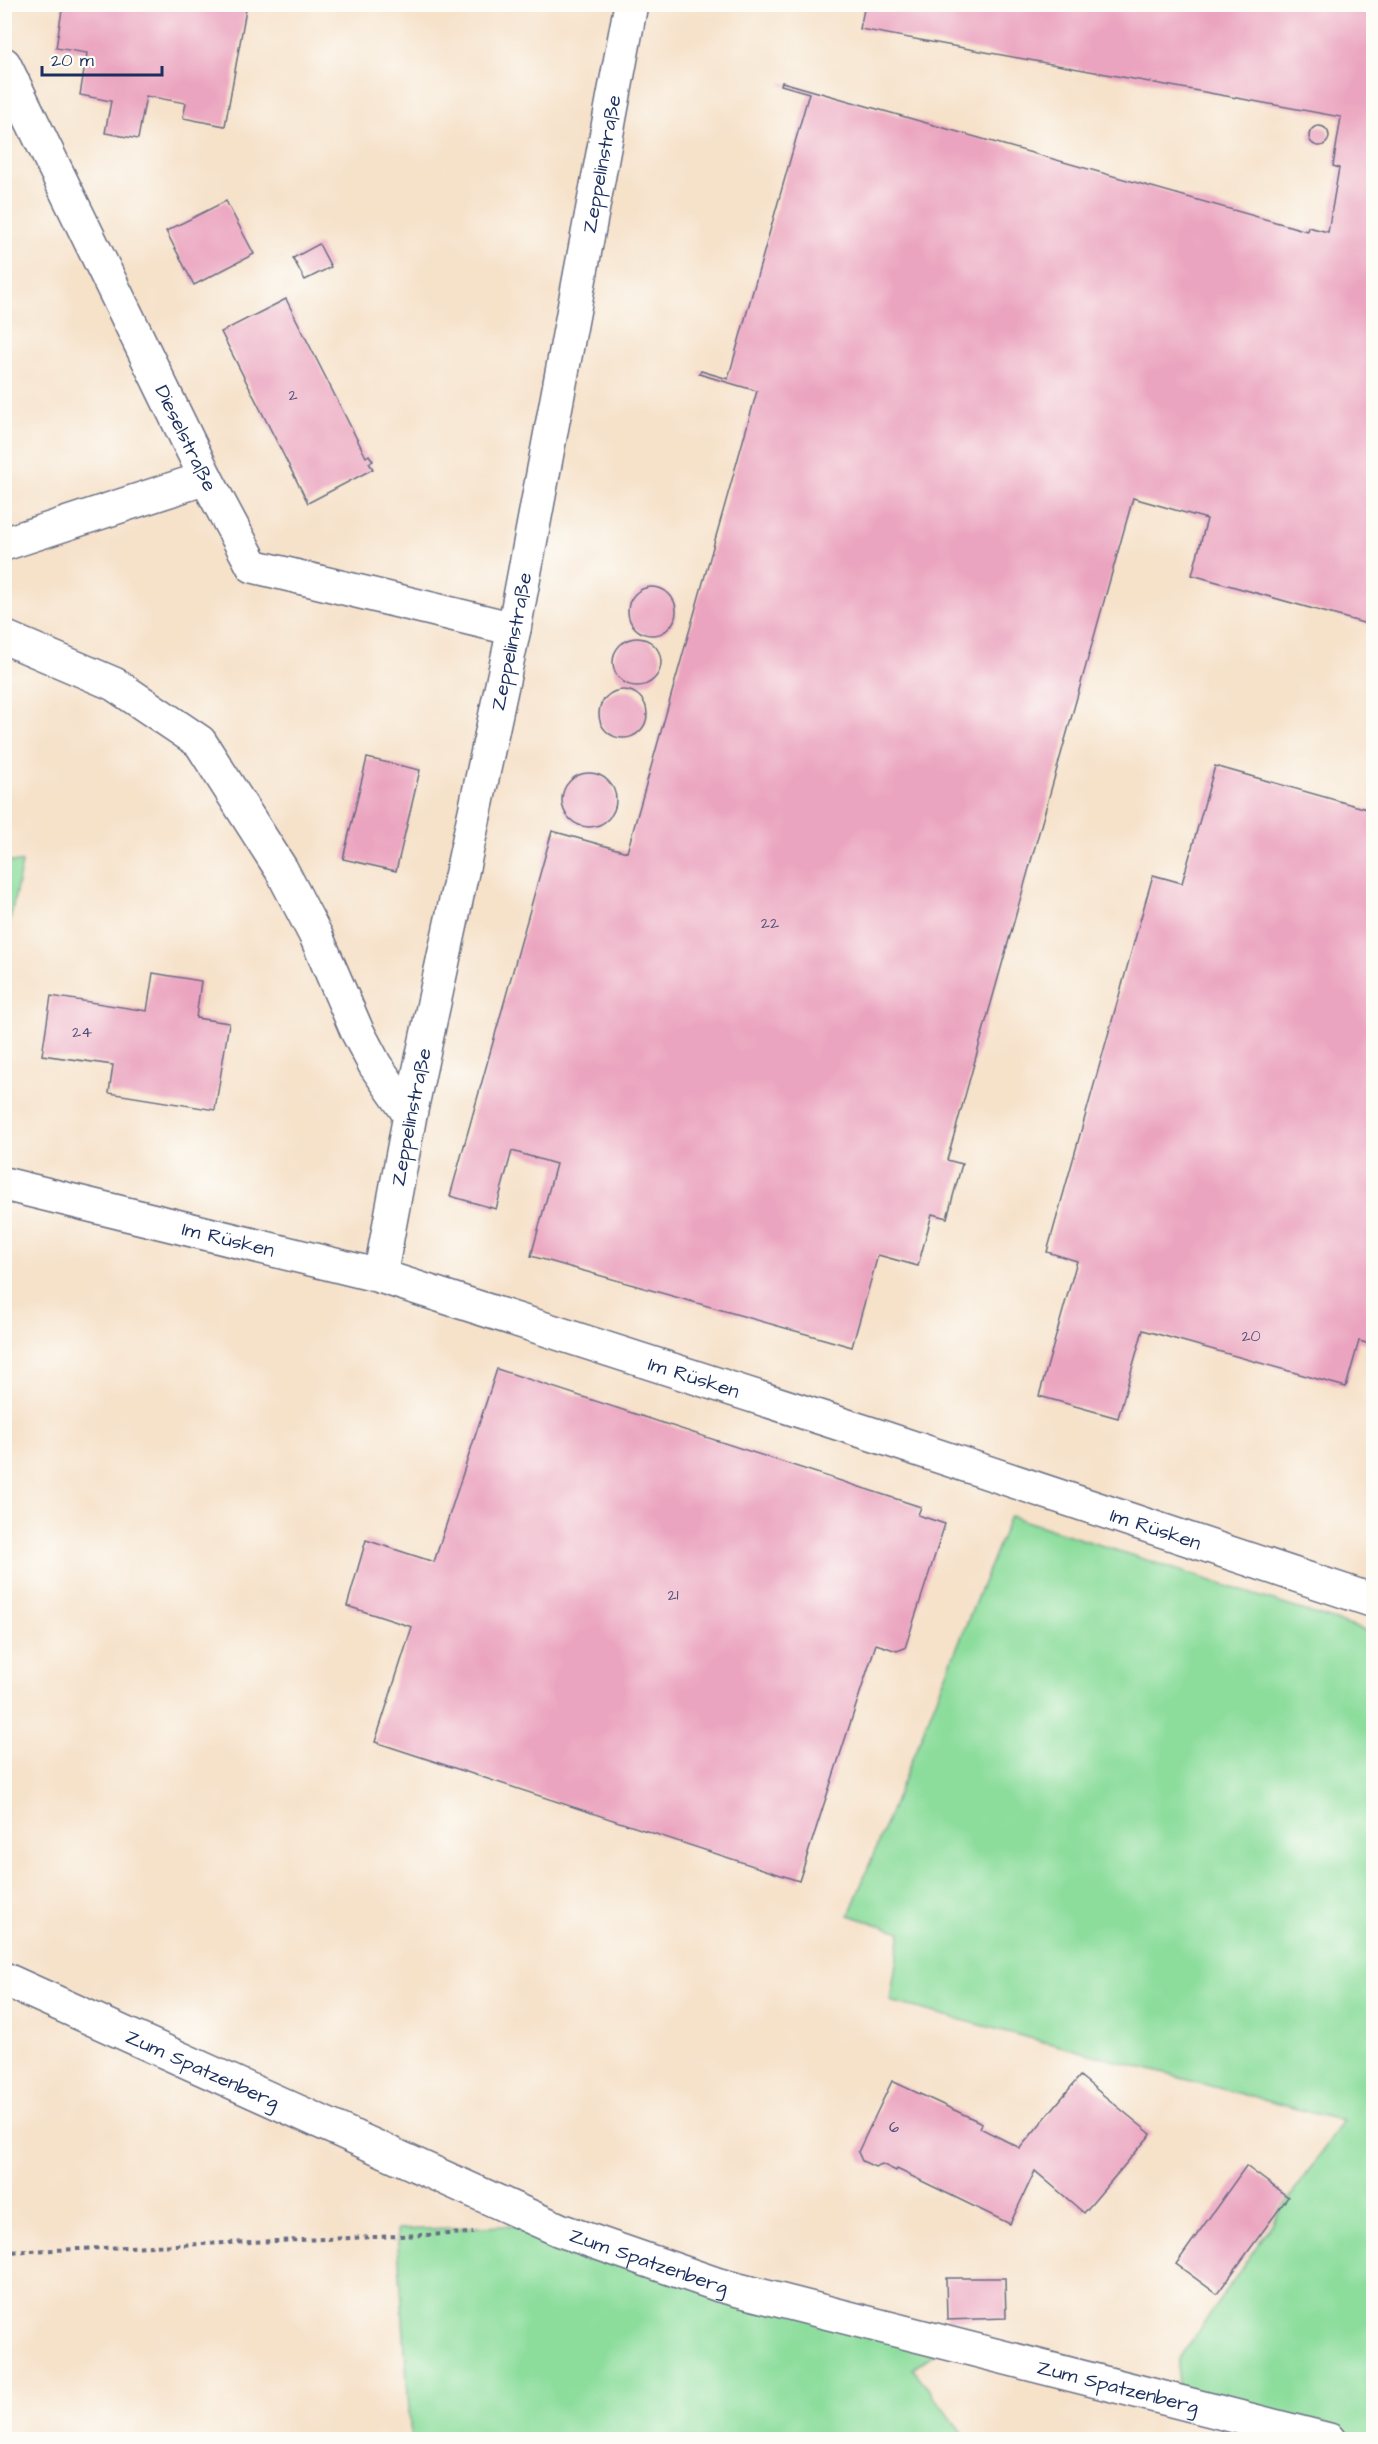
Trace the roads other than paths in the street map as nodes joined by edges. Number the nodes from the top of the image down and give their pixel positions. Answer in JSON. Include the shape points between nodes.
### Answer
{"nodes":[{"id":1,"x":632,"y":4,"type":"edge"},
{"id":2,"x":4,"y":64,"type":"edge"},
{"id":3,"x":14,"y":111,"type":"edge"},
{"id":4,"x":206,"y":478,"type":"junction"},
{"id":5,"x":4,"y":544,"type":"edge"},
{"id":6,"x":514,"y":629,"type":"junction"},
{"id":7,"x":4,"y":637,"type":"edge"},
{"id":8,"x":410,"y":1115,"type":"junction"},
{"id":9,"x":4,"y":1184,"type":"edge"},
{"id":10,"x":380,"y":1276,"type":"junction"},
{"id":11,"x":1374,"y":1601,"type":"edge"},
{"id":12,"x":4,"y":1979,"type":"edge"},
{"id":13,"x":1329,"y":2439,"type":"edge"}],
"edges":[{"from":1,"to":6,"type":"street","name":"Zeppelinstraße"},
{"from":2,"to":3,"type":"street","name":"Dieselstraße"},
{"from":3,"to":4,"type":"street","name":"Dieselstraße"},
{"from":4,"to":5,"type":"street"},
{"from":4,"to":6,"type":"street","name":"Dieselstraße","via":[[254,566]]},
{"from":6,"to":8,"type":"street","name":"Zeppelinstraße"},
{"from":7,"to":8,"type":"street","via":[[114,684],[200,742],[281,869],[316,936],[357,1031]]},
{"from":8,"to":10,"type":"street","name":"Zeppelinstraße"},
{"from":9,"to":10,"type":"street","name":"Im Rüsken"},
{"from":10,"to":11,"type":"street","name":"Im Rüsken"},
{"from":12,"to":13,"type":"street","name":"Zum Spatzenberg","via":[[560,2229],[707,2281]]}]}
